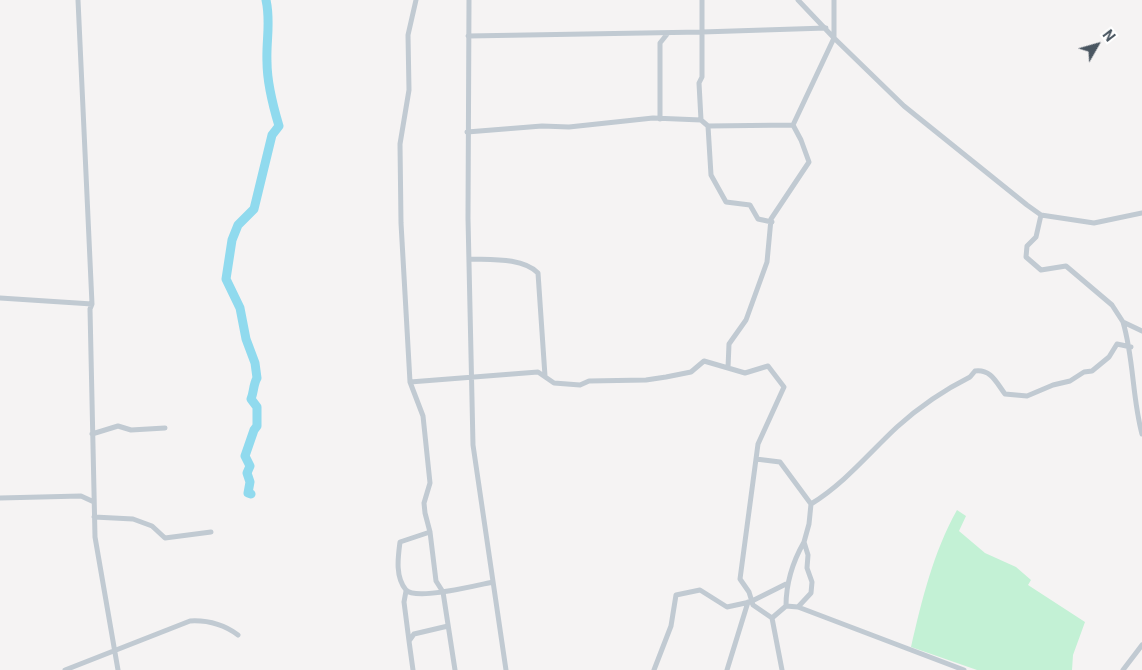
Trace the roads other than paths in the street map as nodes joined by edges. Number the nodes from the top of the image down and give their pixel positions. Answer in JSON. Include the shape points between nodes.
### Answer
{"nodes":[{"id":1,"x":78,"y":0,"type":"edge"},
{"id":2,"x":416,"y":0,"type":"edge"},
{"id":3,"x":469,"y":0,"type":"edge"},
{"id":4,"x":702,"y":0,"type":"edge"},
{"id":5,"x":798,"y":0,"type":"edge"},
{"id":6,"x":834,"y":0,"type":"edge"},
{"id":7,"x":825,"y":28,"type":"junction"},
{"id":8,"x":834,"y":28,"type":"junction"},
{"id":9,"x":668,"y":32,"type":"junction"},
{"id":10,"x":702,"y":32,"type":"junction"},
{"id":11,"x":468,"y":36,"type":"junction"},
{"id":12,"x":834,"y":38,"type":"junction"},
{"id":13,"x":660,"y":118,"type":"junction"},
{"id":14,"x":701,"y":120,"type":"junction"},
{"id":15,"x":793,"y":125,"type":"junction"},
{"id":16,"x":708,"y":126,"type":"junction"},
{"id":17,"x":467,"y":132,"type":"junction"},
{"id":18,"x":1142,"y":213,"type":"edge"},
{"id":19,"x":1041,"y":215,"type":"junction"},
{"id":20,"x":772,"y":222,"type":"junction"},
{"id":21,"x":469,"y":259,"type":"junction"},
{"id":22,"x":0,"y":298,"type":"edge"},
{"id":23,"x":92,"y":304,"type":"junction"},
{"id":24,"x":1123,"y":322,"type":"junction"},
{"id":25,"x":1142,"y":331,"type":"edge"},
{"id":26,"x":1131,"y":347,"type":"junction"},
{"id":27,"x":728,"y":368,"type":"junction"},
{"id":28,"x":544,"y":376,"type":"junction"},
{"id":29,"x":471,"y":379,"type":"junction"},
{"id":30,"x":410,"y":382,"type":"junction"},
{"id":31,"x":165,"y":428,"type":"dead end"},
{"id":32,"x":92,"y":434,"type":"junction"},
{"id":33,"x":1142,"y":434,"type":"edge"},
{"id":34,"x":756,"y":459,"type":"junction"},
{"id":35,"x":0,"y":498,"type":"edge"},
{"id":36,"x":94,"y":502,"type":"junction"},
{"id":37,"x":811,"y":504,"type":"junction"},
{"id":38,"x":94,"y":517,"type":"junction"},
{"id":39,"x":212,"y":532,"type":"dead end"},
{"id":40,"x":430,"y":532,"type":"junction"},
{"id":41,"x":804,"y":542,"type":"junction"},
{"id":42,"x":493,"y":582,"type":"junction"},
{"id":43,"x":786,"y":584,"type":"junction"},
{"id":44,"x":406,"y":591,"type":"junction"},
{"id":45,"x":443,"y":592,"type":"junction"},
{"id":46,"x":749,"y":602,"type":"junction"},
{"id":47,"x":786,"y":606,"type":"junction"},
{"id":48,"x":798,"y":607,"type":"junction"},
{"id":49,"x":772,"y":618,"type":"junction"},
{"id":50,"x":448,"y":626,"type":"junction"},
{"id":51,"x":238,"y":635,"type":"dead end"},
{"id":52,"x":409,"y":641,"type":"junction"},
{"id":53,"x":1142,"y":645,"type":"edge"},
{"id":54,"x":114,"y":650,"type":"junction"},
{"id":55,"x":65,"y":670,"type":"edge"},
{"id":56,"x":119,"y":670,"type":"edge"},
{"id":57,"x":413,"y":670,"type":"edge"},
{"id":58,"x":456,"y":670,"type":"edge"},
{"id":59,"x":506,"y":670,"type":"edge"},
{"id":60,"x":654,"y":670,"type":"edge"},
{"id":61,"x":727,"y":670,"type":"edge"},
{"id":62,"x":782,"y":670,"type":"edge"},
{"id":63,"x":964,"y":670,"type":"edge"},
{"id":64,"x":1123,"y":670,"type":"edge"}],
"edges":[{"from":1,"to":23,"type":"street"},
{"from":2,"to":30,"type":"street","via":[[408,35],[409,90],[400,144],[400,223]]},
{"from":3,"to":11,"type":"street"},
{"from":4,"to":10,"type":"street"},
{"from":5,"to":7,"type":"street"},
{"from":6,"to":8,"type":"street"},
{"from":7,"to":8,"type":"street"},
{"from":7,"to":10,"type":"street"},
{"from":7,"to":12,"type":"street"},
{"from":8,"to":12,"type":"street"},
{"from":9,"to":10,"type":"street"},
{"from":9,"to":11,"type":"street"},
{"from":9,"to":13,"type":"street","via":[[660,43]]},
{"from":10,"to":14,"type":"street"},
{"from":11,"to":17,"type":"street"},
{"from":12,"to":15,"type":"street"},
{"from":12,"to":19,"type":"street","via":[[904,106]]},
{"from":13,"to":14,"type":"street"},
{"from":13,"to":17,"type":"street"},
{"from":14,"to":16,"type":"street"},
{"from":15,"to":16,"type":"street"},
{"from":15,"to":20,"type":"street","via":[[809,162]]},
{"from":16,"to":20,"type":"street","via":[[711,175],[726,202],[750,205],[758,219]]},
{"from":17,"to":21,"type":"street"},
{"from":18,"to":19,"type":"street","via":[[1094,224]]},
{"from":19,"to":24,"type":"street","via":[[1036,236],[1027,246],[1026,258],[1041,270],[1066,266],[1112,305]]},
{"from":20,"to":27,"type":"street","via":[[767,262],[746,320],[729,344]]},
{"from":21,"to":28,"type":"street","via":[[516,263],[538,273]]},
{"from":21,"to":29,"type":"street"},
{"from":22,"to":23,"type":"street"},
{"from":23,"to":32,"type":"street"},
{"from":24,"to":25,"type":"street"},
{"from":24,"to":26,"type":"street"},
{"from":26,"to":33,"type":"street","via":[[1133,386]]},
{"from":26,"to":37,"type":"street","via":[[1117,344],[1110,357],[1096,368],[1027,396],[1005,394],[990,373],[975,371],[929,402],[896,429],[834,490]]},
{"from":27,"to":28,"type":"street","via":[[704,361],[691,372],[646,380],[589,381],[580,385],[554,383]]},
{"from":27,"to":34,"type":"street","via":[[745,374],[768,366],[784,387],[760,438]]},
{"from":28,"to":29,"type":"street","via":[[538,372]]},
{"from":29,"to":30,"type":"street"},
{"from":29,"to":42,"type":"street","via":[[473,445]]},
{"from":30,"to":40,"type":"street","via":[[423,416],[430,483],[424,503]]},
{"from":31,"to":32,"type":"street","via":[[131,430],[118,426]]},
{"from":32,"to":36,"type":"street"},
{"from":34,"to":37,"type":"street","via":[[780,462]]},
{"from":34,"to":46,"type":"street","via":[[740,579],[749,592]]},
{"from":35,"to":36,"type":"street","via":[[81,496]]},
{"from":36,"to":38,"type":"street"},
{"from":37,"to":41,"type":"street"},
{"from":38,"to":39,"type":"street","via":[[133,519],[152,526],[165,538]]},
{"from":38,"to":54,"type":"street"},
{"from":40,"to":44,"type":"street","via":[[400,542],[397,564]]},
{"from":40,"to":45,"type":"street","via":[[436,581]]},
{"from":41,"to":43,"type":"street"},
{"from":41,"to":48,"type":"street","via":[[812,582],[811,594]]},
{"from":42,"to":45,"type":"street"},
{"from":42,"to":59,"type":"street"},
{"from":43,"to":46,"type":"street"},
{"from":43,"to":47,"type":"street"},
{"from":44,"to":45,"type":"street","via":[[412,594]]},
{"from":44,"to":52,"type":"street","via":[[404,602]]},
{"from":45,"to":50,"type":"street"},
{"from":46,"to":49,"type":"street"},
{"from":46,"to":60,"type":"street","via":[[727,607],[700,590],[676,595],[671,626]]},
{"from":46,"to":61,"type":"street"},
{"from":47,"to":48,"type":"street"},
{"from":47,"to":49,"type":"street"},
{"from":48,"to":63,"type":"street"},
{"from":49,"to":62,"type":"street"},
{"from":50,"to":52,"type":"street","via":[[414,634]]},
{"from":50,"to":58,"type":"street"},
{"from":51,"to":54,"type":"street","via":[[226,626],[190,621]]},
{"from":52,"to":57,"type":"street"},
{"from":53,"to":64,"type":"street"},
{"from":54,"to":55,"type":"street"},
{"from":54,"to":56,"type":"street"}]}
